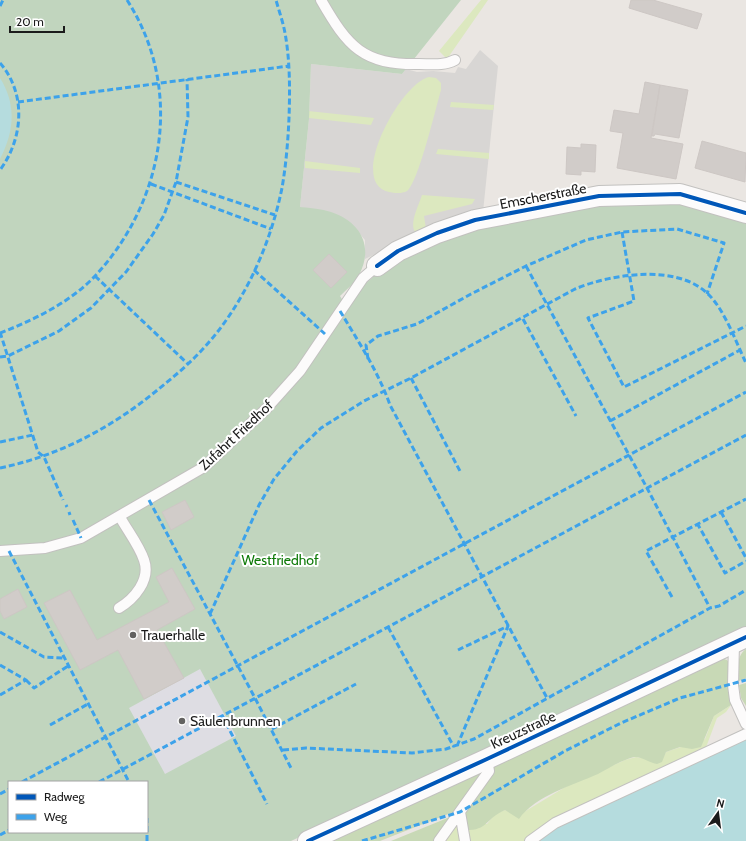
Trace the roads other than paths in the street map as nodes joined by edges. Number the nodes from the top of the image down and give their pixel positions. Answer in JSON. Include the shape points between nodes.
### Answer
{"nodes":[{"id":1,"x":321,"y":0,"type":"edge"},
{"id":2,"x":455,"y":60,"type":"dead end"},
{"id":3,"x":746,"y":213,"type":"edge"},
{"id":4,"x":377,"y":266,"type":"joint"},
{"id":5,"x":120,"y":517,"type":"junction"},
{"id":6,"x":0,"y":551,"type":"edge"},
{"id":7,"x":119,"y":608,"type":"dead end"},
{"id":8,"x":740,"y":640,"type":"edge"},
{"id":9,"x":746,"y":724,"type":"edge"},
{"id":10,"x":746,"y":734,"type":"edge"},
{"id":11,"x":487,"y":759,"type":"junction"},
{"id":12,"x":460,"y":812,"type":"junction"},
{"id":13,"x":308,"y":841,"type":"edge"},
{"id":14,"x":439,"y":841,"type":"edge"},
{"id":15,"x":465,"y":841,"type":"edge"},
{"id":16,"x":530,"y":841,"type":"edge"}],
"edges":[{"from":1,"to":2,"type":"lane","via":[[338,29],[367,57],[404,65],[440,64]]},
{"from":3,"to":4,"type":"street","name":"Emscherstraße","via":[[680,194],[599,196],[475,220],[437,232],[398,251]]},
{"from":4,"to":5,"type":"lane","name":"Zufahrt Friedhof","via":[[363,278],[300,371],[266,409],[204,467]]},
{"from":5,"to":6,"type":"lane","name":"Zufahrt Friedhof","via":[[81,538],[63,544]]},
{"from":5,"to":7,"type":"lane","via":[[144,560],[145,570],[139,591],[131,602]]},
{"from":8,"to":9,"type":"lane","via":[[733,685],[735,700]]},
{"from":8,"to":11,"type":"street","name":"Kreuzstraße"},
{"from":10,"to":16,"type":"lane","via":[[555,823]]},
{"from":11,"to":12,"type":"lane","via":[[488,771]]},
{"from":11,"to":13,"type":"street","name":"Kreuzstraße"},
{"from":12,"to":14,"type":"lane"},
{"from":12,"to":15,"type":"lane"}]}
